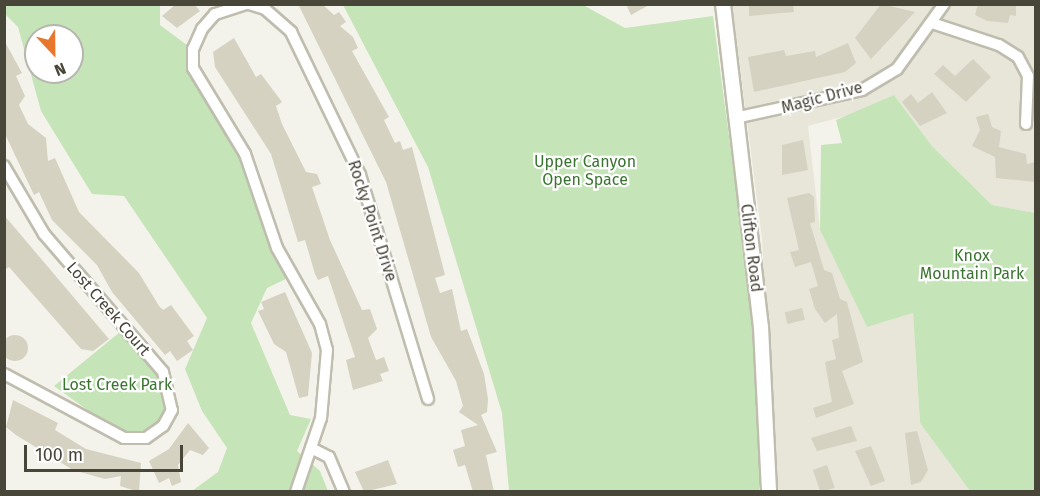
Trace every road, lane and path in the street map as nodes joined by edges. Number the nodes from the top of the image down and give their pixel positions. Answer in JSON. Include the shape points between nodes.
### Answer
{"nodes":[{"id":1,"x":248,"y":4,"type":"edge"},
{"id":2,"x":723,"y":4,"type":"edge"},
{"id":3,"x":944,"y":4,"type":"edge"},
{"id":4,"x":935,"y":24,"type":"junction"},
{"id":5,"x":735,"y":118,"type":"junction"},
{"id":6,"x":1026,"y":124,"type":"dead end"},
{"id":7,"x":4,"y":166,"type":"edge"},
{"id":8,"x":4,"y":374,"type":"edge"},
{"id":9,"x":428,"y":399,"type":"dead end"},
{"id":10,"x":311,"y":448,"type":"junction"},
{"id":11,"x":296,"y":492,"type":"edge"},
{"id":12,"x":345,"y":492,"type":"edge"},
{"id":13,"x":769,"y":492,"type":"edge"}],
"edges":[{"from":1,"to":9,"type":"street","name":"Rocky Point Drive","via":[[266,9],[291,32],[360,175]]},
{"from":1,"to":10,"type":"street","name":"Rocky Point Drive","via":[[215,14],[202,29],[193,49],[193,68],[246,154],[277,248],[320,324],[327,380]]},
{"from":2,"to":5,"type":"street","name":"Clifton Road"},
{"from":3,"to":4,"type":"street","name":"Magic Drive"},
{"from":4,"to":5,"type":"street","name":"Magic Drive","via":[[897,69],[862,90]]},
{"from":4,"to":6,"type":"street","via":[[999,45],[1018,57],[1028,76]]},
{"from":5,"to":13,"type":"street","name":"Clifton Road","via":[[761,327]]},
{"from":7,"to":8,"type":"street","name":"Lost Creek Court","via":[[44,234],[163,372],[174,404],[155,432],[124,438]]},
{"from":10,"to":11,"type":"street","name":"Rocky Point Drive"},
{"from":10,"to":12,"type":"street","via":[[329,457]]}]}
